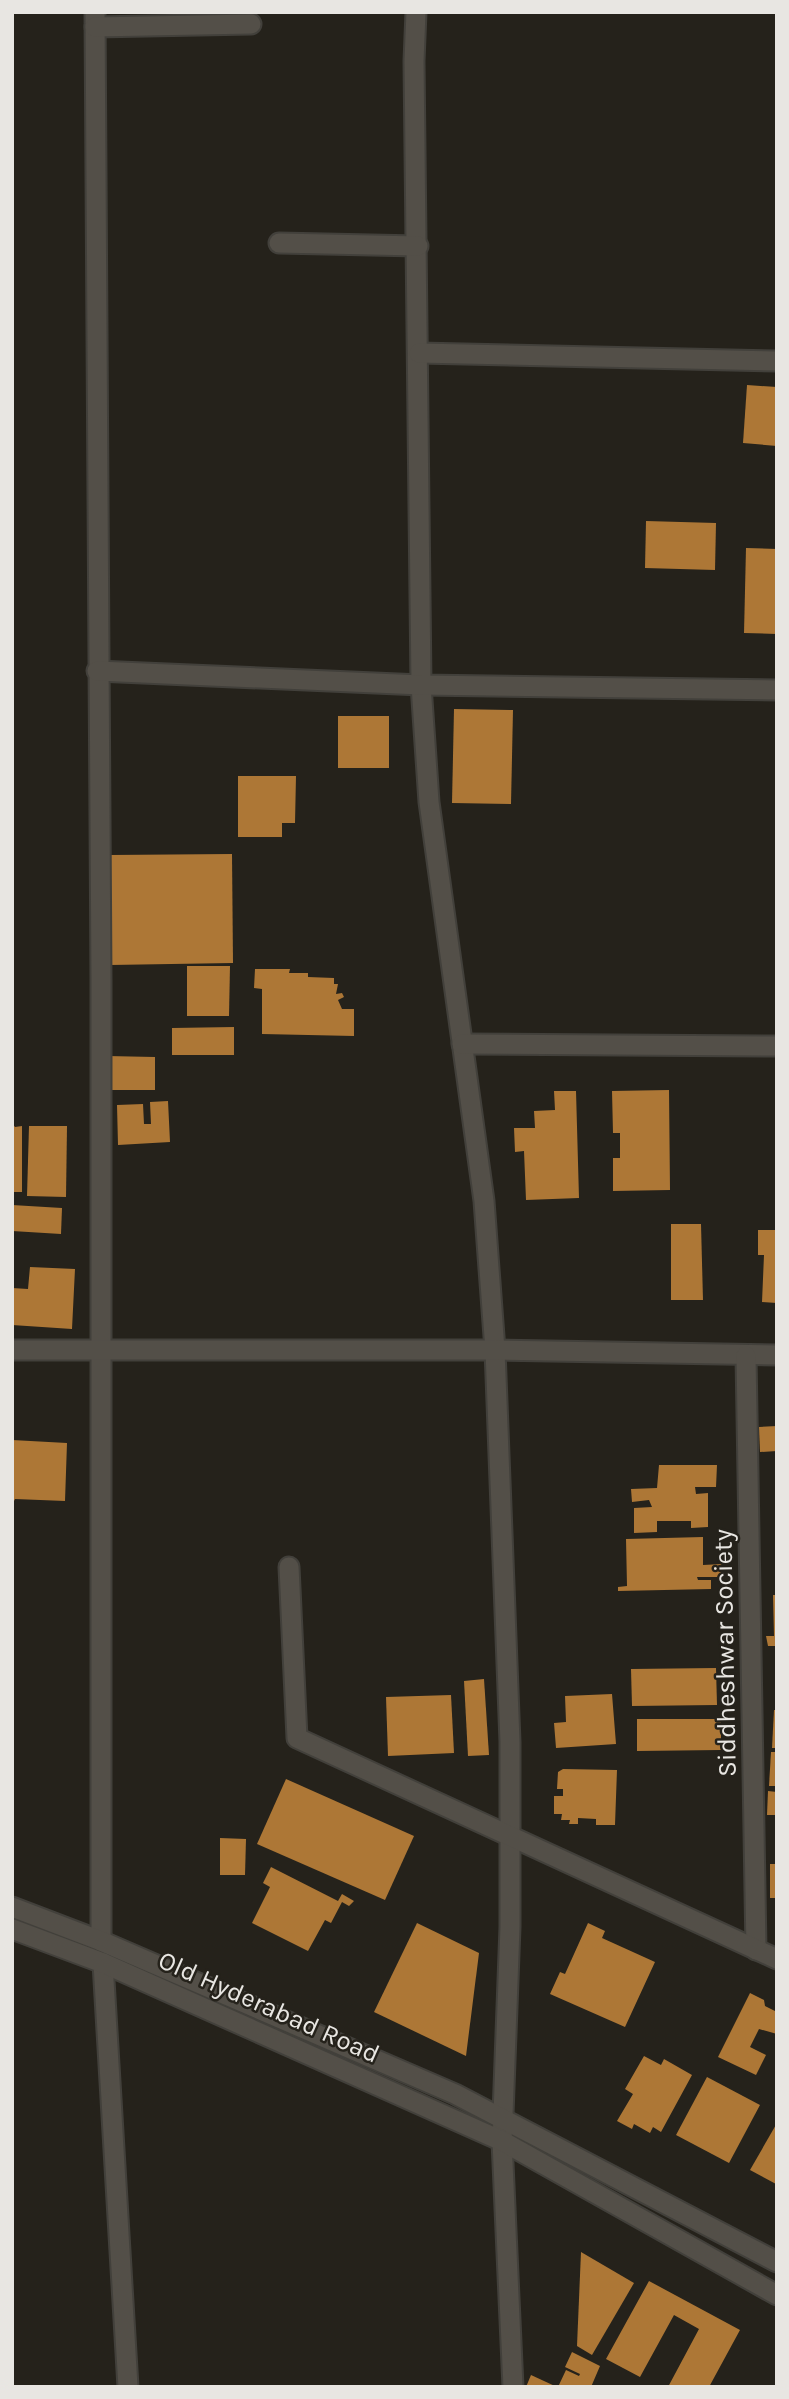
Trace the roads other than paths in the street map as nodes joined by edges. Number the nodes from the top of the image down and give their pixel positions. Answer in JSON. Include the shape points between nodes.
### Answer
{"nodes":[{"id":1,"x":416,"y":12,"type":"edge"},
{"id":2,"x":95,"y":20,"type":"edge"},
{"id":3,"x":251,"y":24,"type":"dead end"},
{"id":4,"x":279,"y":243,"type":"dead end"},
{"id":5,"x":418,"y":246,"type":"junction"},
{"id":6,"x":419,"y":353,"type":"junction"},
{"id":7,"x":777,"y":361,"type":"edge"},
{"id":8,"x":97,"y":671,"type":"junction"},
{"id":9,"x":421,"y":685,"type":"junction"},
{"id":10,"x":777,"y":690,"type":"edge"},
{"id":11,"x":461,"y":1044,"type":"junction"},
{"id":12,"x":777,"y":1046,"type":"edge"},
{"id":13,"x":101,"y":1349,"type":"junction"},
{"id":14,"x":12,"y":1350,"type":"edge"},
{"id":15,"x":495,"y":1350,"type":"junction"},
{"id":16,"x":777,"y":1355,"type":"edge"},
{"id":17,"x":746,"y":1356,"type":"junction"},
{"id":18,"x":289,"y":1567,"type":"dead end"},
{"id":19,"x":511,"y":1836,"type":"junction"},
{"id":20,"x":12,"y":1907,"type":"edge"},
{"id":21,"x":12,"y":1929,"type":"edge"},
{"id":22,"x":101,"y":1941,"type":"junction"},
{"id":23,"x":757,"y":1950,"type":"junction"},
{"id":24,"x":777,"y":1959,"type":"edge"},
{"id":25,"x":103,"y":1963,"type":"junction"},
{"id":26,"x":503,"y":2119,"type":"junction"},
{"id":27,"x":502,"y":2141,"type":"junction"},
{"id":28,"x":777,"y":2262,"type":"edge"},
{"id":29,"x":777,"y":2295,"type":"edge"},
{"id":30,"x":128,"y":2387,"type":"edge"},
{"id":31,"x":513,"y":2387,"type":"edge"}],
"edges":[{"from":1,"to":5,"type":"street"},
{"from":2,"to":3,"type":"street"},
{"from":2,"to":8,"type":"street"},
{"from":4,"to":5,"type":"street"},
{"from":5,"to":6,"type":"street"},
{"from":6,"to":7,"type":"street"},
{"from":6,"to":9,"type":"street"},
{"from":8,"to":9,"type":"street"},
{"from":8,"to":13,"type":"street"},
{"from":9,"to":10,"type":"street"},
{"from":9,"to":11,"type":"street","via":[[429,802]]},
{"from":11,"to":12,"type":"street"},
{"from":11,"to":15,"type":"street","via":[[484,1201]]},
{"from":13,"to":14,"type":"street"},
{"from":13,"to":15,"type":"street"},
{"from":13,"to":22,"type":"street"},
{"from":15,"to":17,"type":"street"},
{"from":15,"to":19,"type":"street"},
{"from":16,"to":17,"type":"street"},
{"from":17,"to":23,"type":"street","name":"Siddheshwar Society"},
{"from":18,"to":19,"type":"street","via":[[297,1738]]},
{"from":19,"to":23,"type":"street"},
{"from":19,"to":26,"type":"street"},
{"from":20,"to":22,"type":"street"},
{"from":21,"to":25,"type":"street","name":"Old Hyderabad Road"},
{"from":22,"to":26,"type":"street","via":[[405,2071]]},
{"from":23,"to":24,"type":"street"},
{"from":25,"to":27,"type":"street","name":"Old Hyderabad Road"},
{"from":25,"to":30,"type":"street"},
{"from":26,"to":27,"type":"street"},
{"from":26,"to":28,"type":"street"},
{"from":27,"to":29,"type":"street","name":"Old Hyderabad Road"},
{"from":27,"to":31,"type":"street"}]}
